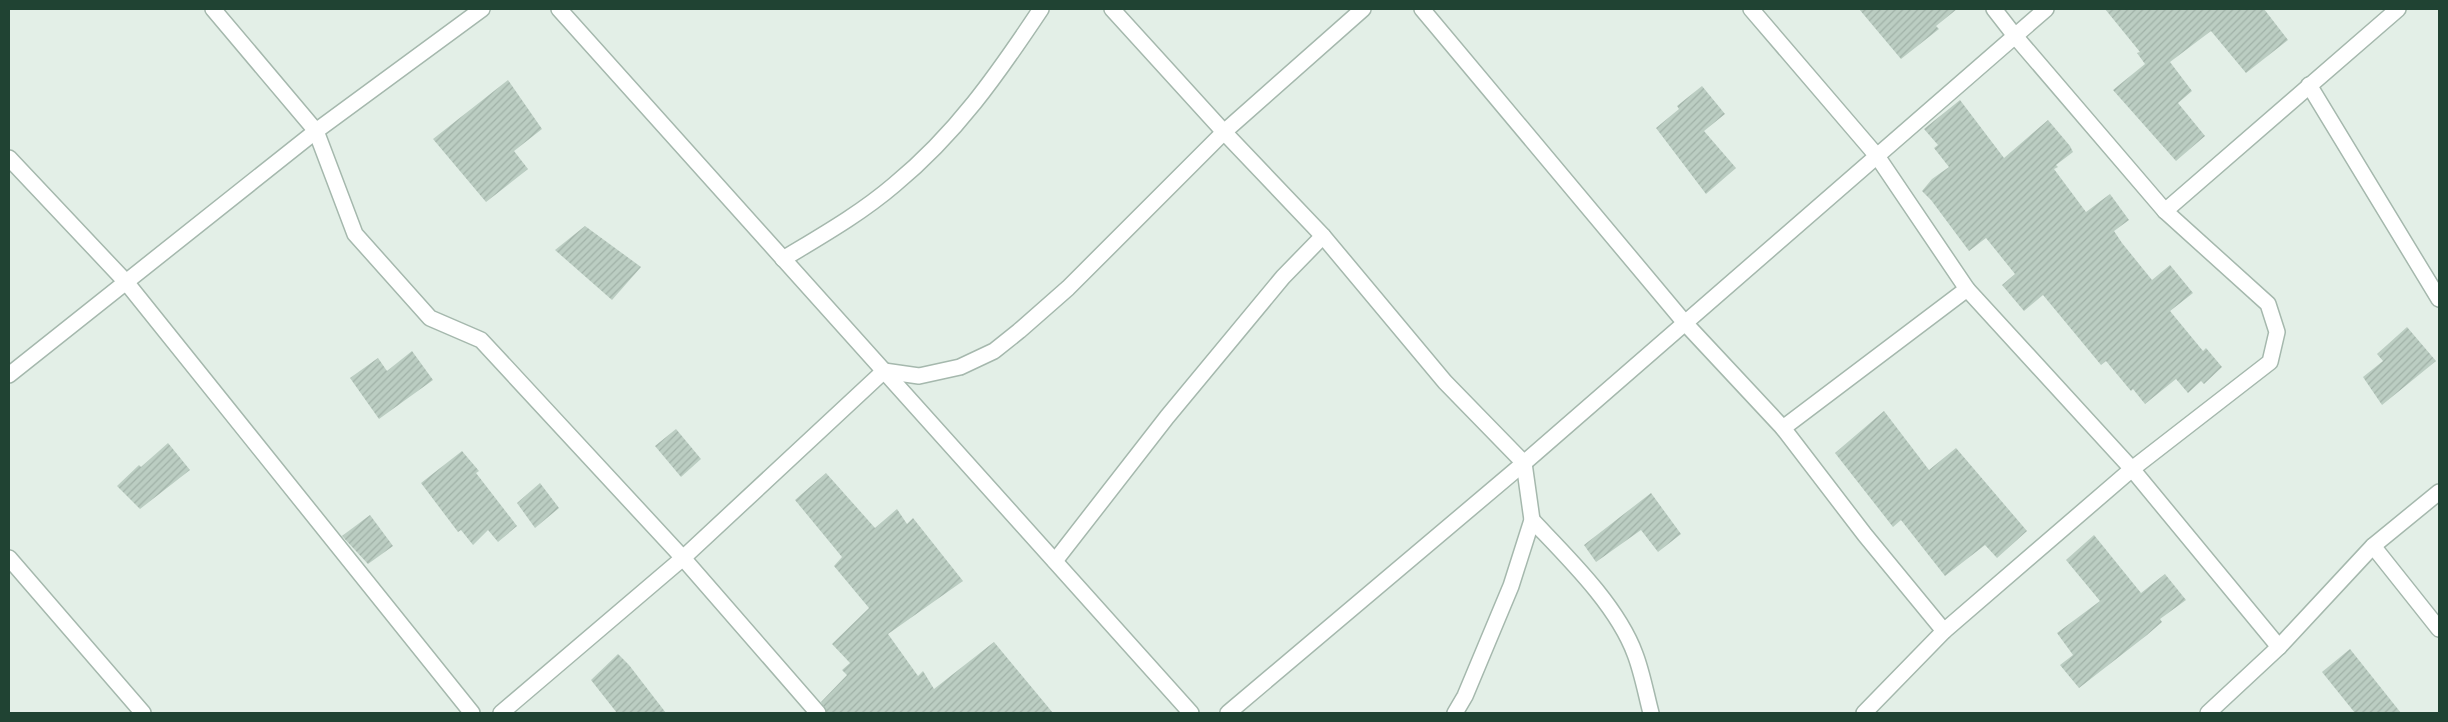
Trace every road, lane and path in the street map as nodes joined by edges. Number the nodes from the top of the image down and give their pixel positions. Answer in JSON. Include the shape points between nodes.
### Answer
{"nodes":[{"id":1,"x":213,"y":9,"type":"edge"},
{"id":2,"x":482,"y":9,"type":"edge"},
{"id":3,"x":559,"y":9,"type":"edge"},
{"id":4,"x":1041,"y":9,"type":"edge"},
{"id":5,"x":1112,"y":9,"type":"edge"},
{"id":6,"x":1363,"y":9,"type":"edge"},
{"id":7,"x":1422,"y":9,"type":"edge"},
{"id":8,"x":1751,"y":9,"type":"edge"},
{"id":9,"x":1994,"y":9,"type":"edge"},
{"id":10,"x":2046,"y":9,"type":"edge"},
{"id":11,"x":2398,"y":9,"type":"edge"},
{"id":12,"x":2015,"y":36,"type":"junction"},
{"id":13,"x":2309,"y":85,"type":"junction"},
{"id":14,"x":316,"y":131,"type":"junction"},
{"id":15,"x":1224,"y":132,"type":"junction"},
{"id":16,"x":1877,"y":156,"type":"junction"},
{"id":17,"x":9,"y":158,"type":"edge"},
{"id":18,"x":2165,"y":211,"type":"junction"},
{"id":19,"x":1323,"y":236,"type":"junction"},
{"id":20,"x":783,"y":259,"type":"junction"},
{"id":21,"x":126,"y":282,"type":"junction"},
{"id":22,"x":1967,"y":289,"type":"junction"},
{"id":23,"x":2439,"y":299,"type":"edge"},
{"id":24,"x":1686,"y":323,"type":"junction"},
{"id":25,"x":884,"y":372,"type":"junction"},
{"id":26,"x":9,"y":375,"type":"edge"},
{"id":27,"x":1783,"y":428,"type":"junction"},
{"id":28,"x":1524,"y":463,"type":"junction"},
{"id":29,"x":2132,"y":469,"type":"junction"},
{"id":30,"x":2439,"y":492,"type":"edge"},
{"id":31,"x":1532,"y":520,"type":"junction"},
{"id":32,"x":2373,"y":546,"type":"junction"},
{"id":33,"x":9,"y":558,"type":"edge"},
{"id":34,"x":683,"y":558,"type":"junction"},
{"id":35,"x":1054,"y":561,"type":"junction"},
{"id":36,"x":2439,"y":630,"type":"edge"},
{"id":37,"x":1944,"y":631,"type":"junction"},
{"id":38,"x":2279,"y":647,"type":"junction"},
{"id":39,"x":143,"y":713,"type":"edge"},
{"id":40,"x":472,"y":713,"type":"edge"},
{"id":41,"x":501,"y":713,"type":"edge"},
{"id":42,"x":818,"y":713,"type":"edge"},
{"id":43,"x":1191,"y":713,"type":"edge"},
{"id":44,"x":1228,"y":713,"type":"edge"},
{"id":45,"x":1456,"y":713,"type":"edge"},
{"id":46,"x":1651,"y":713,"type":"edge"},
{"id":47,"x":1864,"y":713,"type":"edge"},
{"id":48,"x":2208,"y":713,"type":"edge"}],
"edges":[{"from":1,"to":14,"type":"street"},
{"from":2,"to":14,"type":"street"},
{"from":3,"to":20,"type":"street"},
{"from":4,"to":20,"type":"street","via":[[994,79],[939,143],[894,185],[858,212]]},
{"from":5,"to":15,"type":"street"},
{"from":6,"to":15,"type":"street"},
{"from":7,"to":24,"type":"street"},
{"from":8,"to":16,"type":"street"},
{"from":9,"to":12,"type":"street"},
{"from":10,"to":12,"type":"street"},
{"from":11,"to":13,"type":"street"},
{"from":12,"to":16,"type":"street"},
{"from":12,"to":18,"type":"street"},
{"from":13,"to":18,"type":"street"},
{"from":13,"to":23,"type":"street"},
{"from":14,"to":21,"type":"street"},
{"from":14,"to":34,"type":"street","via":[[355,234],[430,318],[481,340]]},
{"from":15,"to":19,"type":"street"},
{"from":15,"to":25,"type":"street","via":[[1068,288],[994,351],[960,367],[918,376]]},
{"from":16,"to":22,"type":"street"},
{"from":16,"to":24,"type":"street"},
{"from":17,"to":21,"type":"street"},
{"from":18,"to":29,"type":"street","via":[[2268,304],[2277,332],[2270,362]]},
{"from":19,"to":28,"type":"street","via":[[1444,382]]},
{"from":19,"to":35,"type":"street","via":[[1283,277],[1167,417]]},
{"from":20,"to":25,"type":"street"},
{"from":21,"to":26,"type":"street"},
{"from":21,"to":40,"type":"street"},
{"from":22,"to":27,"type":"street"},
{"from":22,"to":29,"type":"street"},
{"from":24,"to":27,"type":"street"},
{"from":24,"to":28,"type":"street"},
{"from":25,"to":34,"type":"street"},
{"from":25,"to":35,"type":"street"},
{"from":27,"to":37,"type":"street"},
{"from":28,"to":31,"type":"street"},
{"from":28,"to":44,"type":"street"},
{"from":29,"to":37,"type":"street"},
{"from":29,"to":38,"type":"street"},
{"from":30,"to":32,"type":"street"},
{"from":31,"to":45,"type":"street","via":[[1511,586]]},
{"from":31,"to":46,"type":"street","via":[[1580,571],[1614,615],[1635,653]]},
{"from":32,"to":36,"type":"street"},
{"from":32,"to":38,"type":"street"},
{"from":33,"to":39,"type":"street"},
{"from":34,"to":41,"type":"street"},
{"from":34,"to":42,"type":"street"},
{"from":35,"to":43,"type":"street"},
{"from":37,"to":47,"type":"street"},
{"from":38,"to":48,"type":"street"}]}
